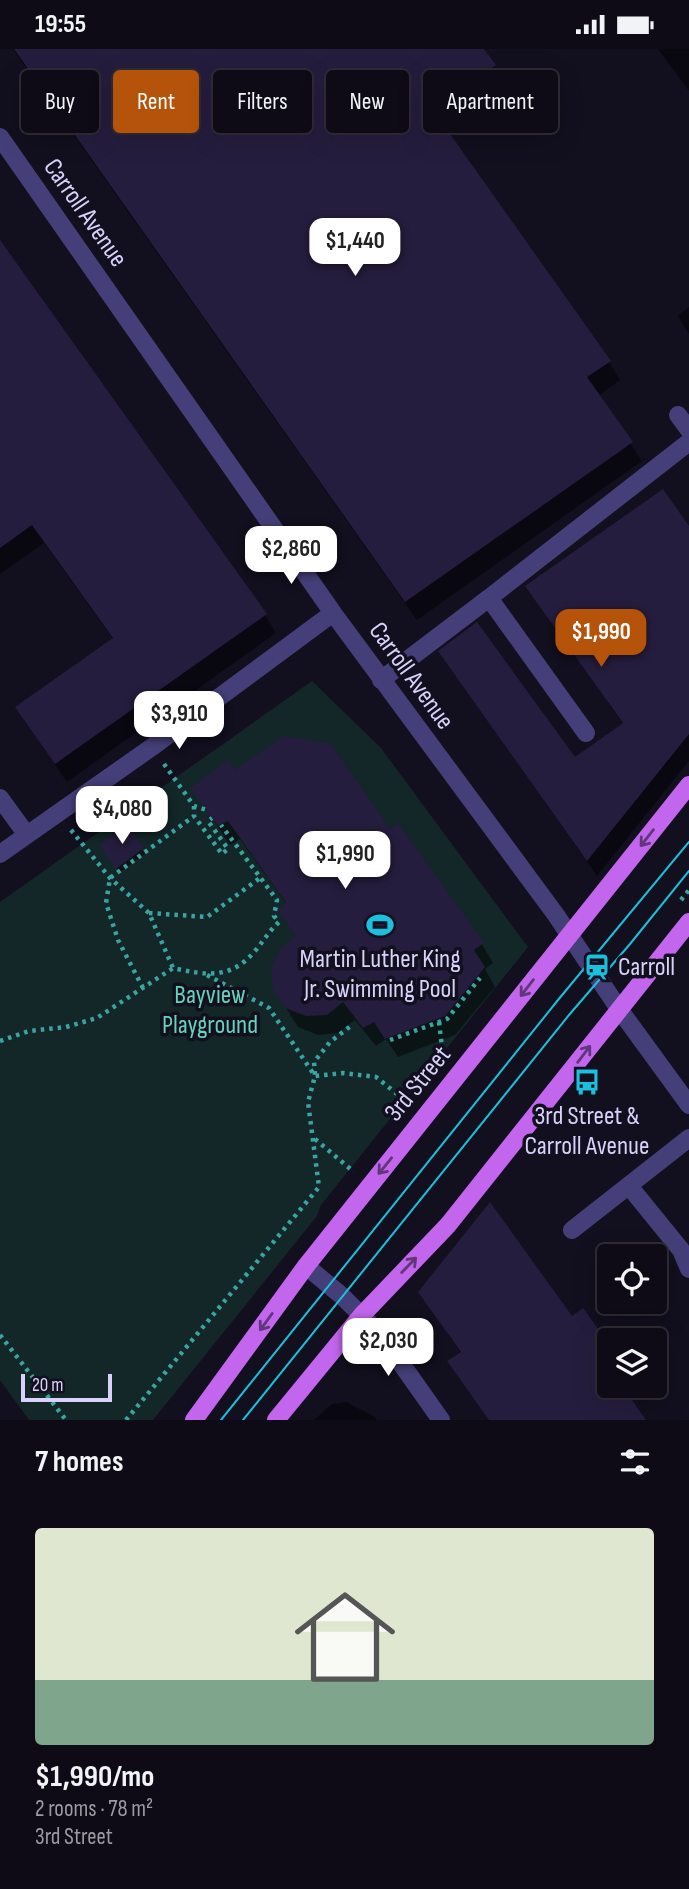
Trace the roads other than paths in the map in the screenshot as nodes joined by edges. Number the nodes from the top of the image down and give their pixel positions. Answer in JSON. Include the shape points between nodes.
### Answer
{"nodes":[{"id":1,"x":0,"y":137,"type":"edge"},
{"id":2,"x":678,"y":415,"type":"dead end"},
{"id":3,"x":689,"y":430,"type":"edge"},
{"id":4,"x":689,"y":442,"type":"edge"},
{"id":5,"x":489,"y":598,"type":"junction"},
{"id":6,"x":333,"y":613,"type":"junction"},
{"id":7,"x":381,"y":680,"type":"junction"},
{"id":8,"x":586,"y":733,"type":"dead end"},
{"id":9,"x":689,"y":785,"type":"edge"},
{"id":10,"x":0,"y":797,"type":"edge"},
{"id":11,"x":27,"y":835,"type":"junction"},
{"id":12,"x":0,"y":854,"type":"edge"},
{"id":13,"x":689,"y":922,"type":"edge"},
{"id":14,"x":570,"y":935,"type":"junction"},
{"id":15,"x":619,"y":1009,"type":"junction"},
{"id":16,"x":689,"y":1105,"type":"edge"},
{"id":17,"x":689,"y":1138,"type":"edge"},
{"id":18,"x":629,"y":1186,"type":"junction"},
{"id":19,"x":572,"y":1230,"type":"dead end"},
{"id":20,"x":306,"y":1266,"type":"junction"},
{"id":21,"x":689,"y":1269,"type":"edge"},
{"id":22,"x":362,"y":1315,"type":"junction"},
{"id":23,"x":194,"y":1420,"type":"edge"},
{"id":24,"x":276,"y":1420,"type":"edge"},
{"id":25,"x":440,"y":1420,"type":"edge"}],
"edges":[{"from":1,"to":6,"type":"street","name":"Carroll Avenue"},
{"from":2,"to":3,"type":"street"},
{"from":4,"to":5,"type":"street"},
{"from":5,"to":7,"type":"street"},
{"from":5,"to":8,"type":"street"},
{"from":6,"to":7,"type":"street","name":"Carroll Avenue"},
{"from":6,"to":11,"type":"street"},
{"from":7,"to":14,"type":"street","name":"Carroll Avenue"},
{"from":9,"to":14,"type":"main road","name":"3rd Street","one_way":true},
{"from":10,"to":11,"type":"street"},
{"from":11,"to":12,"type":"street"},
{"from":13,"to":15,"type":"main road"},
{"from":14,"to":15,"type":"street","name":"Carroll Avenue"},
{"from":14,"to":20,"type":"main road","name":"3rd Street","one_way":true},
{"from":15,"to":16,"type":"street","name":"Carroll Avenue"},
{"from":22,"to":15,"type":"main road","one_way":true,"via":[[448,1225]]},
{"from":17,"to":18,"type":"street"},
{"from":18,"to":19,"type":"street"},
{"from":18,"to":21,"type":"street","via":[[681,1250]]},
{"from":20,"to":22,"type":"street"},
{"from":20,"to":23,"type":"main road","name":"3rd Street","one_way":true},
{"from":22,"to":24,"type":"main road"},
{"from":22,"to":25,"type":"street"}]}
